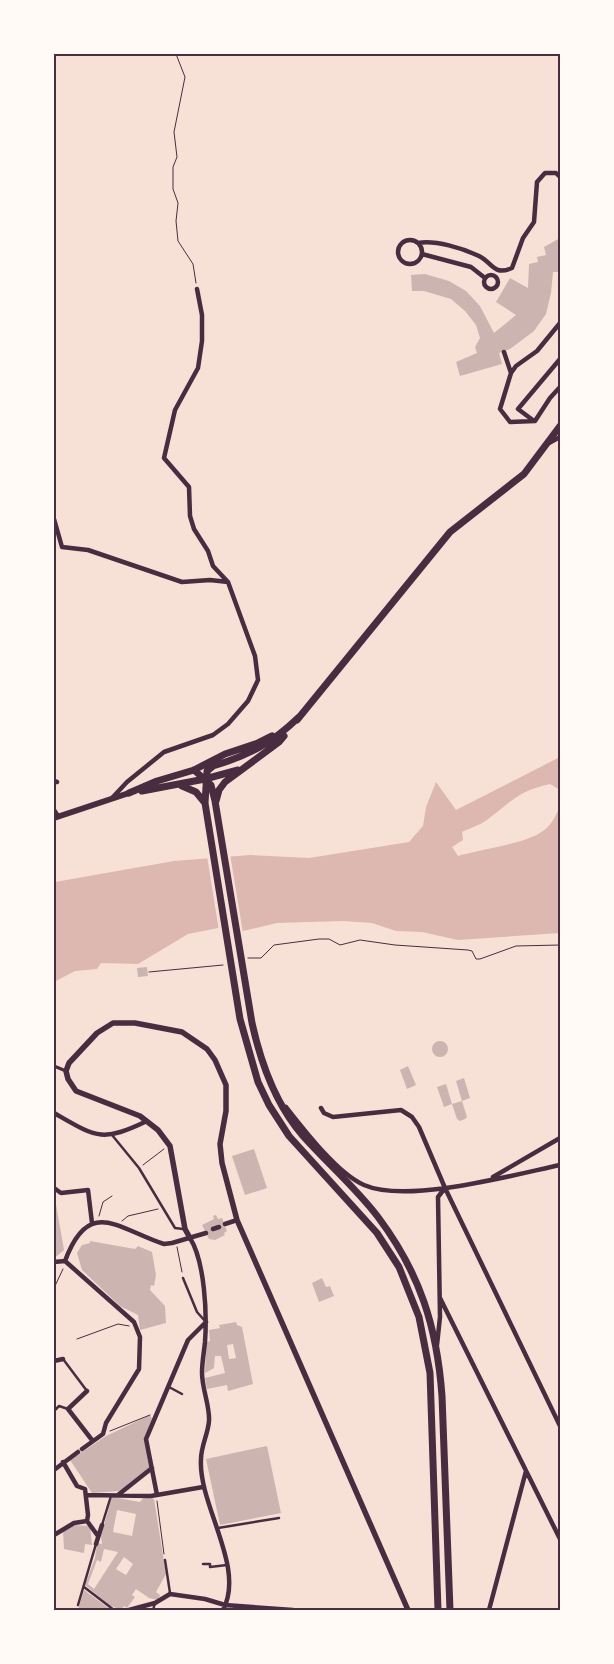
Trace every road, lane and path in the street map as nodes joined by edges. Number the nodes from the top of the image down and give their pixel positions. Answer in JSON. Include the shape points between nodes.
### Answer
{"nodes":[{"id":1,"x":176,"y":54,"type":"edge"},
{"id":2,"x":560,"y":177,"type":"edge"},
{"id":3,"x":418,"y":243,"type":"junction"},
{"id":4,"x":422,"y":254,"type":"junction"},
{"id":5,"x":485,"y":278,"type":"dead end"},
{"id":6,"x":197,"y":290,"type":"joint"},
{"id":7,"x":560,"y":323,"type":"edge"},
{"id":8,"x":504,"y":352,"type":"dead end"},
{"id":9,"x":560,"y":359,"type":"edge"},
{"id":10,"x":511,"y":373,"type":"junction"},
{"id":11,"x":560,"y":387,"type":"edge"},
{"id":12,"x":535,"y":421,"type":"junction"},
{"id":13,"x":560,"y":426,"type":"edge"},
{"id":14,"x":560,"y":437,"type":"edge"},
{"id":15,"x":547,"y":444,"type":"junction"},
{"id":16,"x":54,"y":519,"type":"edge"},
{"id":17,"x":228,"y":582,"type":"junction"},
{"id":18,"x":299,"y":717,"type":"junction"},
{"id":19,"x":251,"y":763,"type":"junction"},
{"id":20,"x":194,"y":770,"type":"junction"},
{"id":21,"x":205,"y":779,"type":"junction"},
{"id":22,"x":180,"y":785,"type":"junction"},
{"id":23,"x":129,"y":793,"type":"junction"},
{"id":24,"x":113,"y":797,"type":"junction"},
{"id":25,"x":216,"y":801,"type":"junction"},
{"id":26,"x":205,"y":803,"type":"junction"},
{"id":27,"x":54,"y":810,"type":"edge"},
{"id":28,"x":56,"y":817,"type":"edge"},
{"id":29,"x":560,"y":945,"type":"edge"},
{"id":30,"x":245,"y":959,"type":"dead end"},
{"id":31,"x":230,"y":963,"type":"dead end"},
{"id":32,"x":149,"y":972,"type":"dead end"},
{"id":33,"x":54,"y":1066,"type":"edge"},
{"id":34,"x":66,"y":1071,"type":"junction"},
{"id":35,"x":277,"y":1097,"type":"junction"},
{"id":36,"x":321,"y":1108,"type":"dead end"},
{"id":37,"x":54,"y":1113,"type":"edge"},
{"id":38,"x":147,"y":1122,"type":"junction"},
{"id":39,"x":112,"y":1135,"type":"junction"},
{"id":40,"x":560,"y":1138,"type":"edge"},
{"id":41,"x":164,"y":1149,"type":"dead end"},
{"id":42,"x":560,"y":1165,"type":"edge"},
{"id":43,"x":138,"y":1168,"type":"junction"},
{"id":44,"x":489,"y":1179,"type":"junction"},
{"id":45,"x":54,"y":1188,"type":"edge"},
{"id":46,"x":445,"y":1188,"type":"junction"},
{"id":47,"x":112,"y":1196,"type":"dead end"},
{"id":48,"x":163,"y":1208,"type":"junction"},
{"id":49,"x":237,"y":1220,"type":"junction"},
{"id":50,"x":98,"y":1221,"type":"junction"},
{"id":51,"x":92,"y":1223,"type":"junction"},
{"id":52,"x":118,"y":1224,"type":"junction"},
{"id":53,"x":225,"y":1224,"type":"dead end"},
{"id":54,"x":219,"y":1226,"type":"dead end"},
{"id":55,"x":185,"y":1229,"type":"junction"},
{"id":56,"x":213,"y":1229,"type":"dead end"},
{"id":57,"x":206,"y":1233,"type":"dead end"},
{"id":58,"x":190,"y":1238,"type":"junction"},
{"id":59,"x":176,"y":1242,"type":"junction"},
{"id":60,"x":65,"y":1261,"type":"junction"},
{"id":61,"x":54,"y":1262,"type":"edge"},
{"id":62,"x":183,"y":1278,"type":"joint"},
{"id":63,"x":54,"y":1288,"type":"edge"},
{"id":64,"x":440,"y":1298,"type":"junction"},
{"id":65,"x":206,"y":1322,"type":"junction"},
{"id":66,"x":137,"y":1328,"type":"junction"},
{"id":67,"x":77,"y":1340,"type":"dead end"},
{"id":68,"x":437,"y":1346,"type":"junction"},
{"id":69,"x":63,"y":1358,"type":"joint"},
{"id":70,"x":54,"y":1362,"type":"edge"},
{"id":71,"x":168,"y":1386,"type":"junction"},
{"id":72,"x":88,"y":1391,"type":"joint"},
{"id":73,"x":182,"y":1394,"type":"dead end"},
{"id":74,"x":68,"y":1409,"type":"junction"},
{"id":75,"x":54,"y":1411,"type":"edge"},
{"id":76,"x":158,"y":1412,"type":"junction"},
{"id":77,"x":560,"y":1426,"type":"edge"},
{"id":78,"x":104,"y":1434,"type":"junction"},
{"id":79,"x":92,"y":1440,"type":"junction"},
{"id":80,"x":64,"y":1462,"type":"junction"},
{"id":81,"x":152,"y":1468,"type":"junction"},
{"id":82,"x":54,"y":1470,"type":"edge"},
{"id":83,"x":526,"y":1472,"type":"junction"},
{"id":84,"x":203,"y":1486,"type":"junction"},
{"id":85,"x":112,"y":1494,"type":"junction"},
{"id":86,"x":87,"y":1495,"type":"junction"},
{"id":87,"x":118,"y":1495,"type":"junction"},
{"id":88,"x":157,"y":1495,"type":"junction"},
{"id":89,"x":279,"y":1518,"type":"dead end"},
{"id":90,"x":87,"y":1521,"type":"junction"},
{"id":91,"x":102,"y":1525,"type":"joint"},
{"id":92,"x":216,"y":1529,"type":"junction"},
{"id":93,"x":54,"y":1535,"type":"edge"},
{"id":94,"x":98,"y":1536,"type":"junction"},
{"id":95,"x":560,"y":1539,"type":"edge"},
{"id":96,"x":96,"y":1544,"type":"joint"},
{"id":97,"x":164,"y":1560,"type":"joint"},
{"id":98,"x":203,"y":1564,"type":"dead end"},
{"id":99,"x":227,"y":1565,"type":"junction"},
{"id":100,"x":83,"y":1586,"type":"junction"},
{"id":101,"x":168,"y":1595,"type":"junction"},
{"id":102,"x":155,"y":1603,"type":"junction"},
{"id":103,"x":78,"y":1605,"type":"dead end"},
{"id":104,"x":224,"y":1608,"type":"edge"},
{"id":105,"x":114,"y":1610,"type":"edge"},
{"id":106,"x":127,"y":1610,"type":"edge"},
{"id":107,"x":153,"y":1610,"type":"edge"},
{"id":108,"x":293,"y":1610,"type":"edge"},
{"id":109,"x":408,"y":1610,"type":"edge"},
{"id":110,"x":438,"y":1610,"type":"edge"},
{"id":111,"x":450,"y":1610,"type":"edge"},
{"id":112,"x":489,"y":1610,"type":"edge"}],
"edges":[{"from":1,"to":6,"type":"path","via":[[185,77],[174,132],[177,157],[173,167],[173,189],[178,203],[178,241],[192,264]]},
{"from":2,"to":3,"type":"street","via":[[556,173],[545,174],[537,182],[534,222],[523,238],[512,268],[504,271],[493,268],[480,256],[429,241]]},
{"from":3,"to":4,"type":"street"},
{"from":3,"to":4,"type":"street","via":[[404,242],[398,254],[412,264]]},
{"from":4,"to":5,"type":"street","via":[[471,267]]},
{"from":6,"to":17,"type":"street","via":[[202,315],[198,368],[175,410],[164,458],[189,487],[194,529],[208,551],[212,566]]},
{"from":7,"to":10,"type":"street","via":[[537,351]]},
{"from":8,"to":10,"type":"street"},
{"from":9,"to":12,"type":"street","via":[[518,409]]},
{"from":10,"to":12,"type":"street","via":[[500,409],[510,422]]},
{"from":11,"to":12,"type":"street"},
{"from":13,"to":15,"type":"main road"},
{"from":14,"to":15,"type":"street"},
{"from":15,"to":18,"type":"main road","via":[[524,474],[450,532]]},
{"from":16,"to":17,"type":"street","via":[[62,547],[88,550],[182,582]]},
{"from":17,"to":24,"type":"street","via":[[255,656],[258,680],[248,701],[228,724],[213,735],[164,752],[126,782]]},
{"from":18,"to":19,"type":"main road","via":[[279,742]]},
{"from":18,"to":20,"type":"main road","via":[[264,741],[225,754]]},
{"from":18,"to":21,"type":"main road","via":[[264,746],[213,766]]},
{"from":19,"to":21,"type":"main road","via":[[225,775]]},
{"from":19,"to":25,"type":"main road","via":[[221,786]]},
{"from":20,"to":21,"type":"main road"},
{"from":20,"to":23,"type":"main road"},
{"from":21,"to":22,"type":"main road"},
{"from":21,"to":25,"type":"main road","via":[[211,785]]},
{"from":21,"to":26,"type":"main road"},
{"from":22,"to":23,"type":"main road"},
{"from":22,"to":26,"type":"main road","via":[[196,792]]},
{"from":23,"to":24,"type":"main road"},
{"from":24,"to":28,"type":"main road"},
{"from":25,"to":35,"type":"main road","via":[[259,1052]]},
{"from":26,"to":110,"type":"main road","via":[[248,1054],[268,1105],[289,1136],[377,1233],[399,1267],[424,1336],[430,1374]]},
{"from":27,"to":28,"type":"street"},
{"from":29,"to":30,"type":"path","via":[[516,946],[476,959],[468,950],[360,940],[340,945],[318,939],[274,945],[261,958]]},
{"from":31,"to":32,"type":"path"},
{"from":33,"to":34,"type":"street"},
{"from":34,"to":38,"type":"street","via":[[76,1091],[140,1116]]},
{"from":34,"to":49,"type":"street","via":[[81,1049],[113,1023],[182,1032],[207,1049],[226,1085],[226,1111],[220,1144]]},
{"from":35,"to":46,"type":"street","via":[[351,1178],[390,1192]]},
{"from":35,"to":68,"type":"main road","via":[[302,1134],[365,1201],[399,1247],[422,1295]]},
{"from":36,"to":46,"type":"street","via":[[333,1117],[396,1109],[407,1113],[419,1127]]},
{"from":37,"to":39,"type":"street","via":[[84,1131]]},
{"from":38,"to":39,"type":"street"},
{"from":38,"to":55,"type":"street","via":[[158,1130],[172,1152]]},
{"from":39,"to":43,"type":"lane"},
{"from":40,"to":44,"type":"street"},
{"from":41,"to":43,"type":"path"},
{"from":42,"to":44,"type":"street"},
{"from":43,"to":48,"type":"lane"},
{"from":44,"to":46,"type":"street"},
{"from":45,"to":51,"type":"street","via":[[61,1193],[88,1190]]},
{"from":46,"to":64,"type":"street","via":[[438,1196]]},
{"from":46,"to":77,"type":"street"},
{"from":47,"to":50,"type":"path","via":[[103,1202]]},
{"from":48,"to":52,"type":"path","via":[[128,1216]]},
{"from":48,"to":55,"type":"lane","via":[[175,1228]]},
{"from":49,"to":53,"type":"street"},
{"from":49,"to":109,"type":"street"},
{"from":50,"to":51,"type":"street"},
{"from":50,"to":52,"type":"street"},
{"from":51,"to":60,"type":"street","via":[[80,1235]]},
{"from":52,"to":59,"type":"street","via":[[164,1244]]},
{"from":54,"to":56,"type":"street"},
{"from":55,"to":58,"type":"street"},
{"from":57,"to":58,"type":"street"},
{"from":58,"to":59,"type":"street"},
{"from":58,"to":65,"type":"street","via":[[201,1279]]},
{"from":59,"to":62,"type":"path"},
{"from":60,"to":61,"type":"street"},
{"from":60,"to":63,"type":"path"},
{"from":60,"to":66,"type":"street"},
{"from":62,"to":65,"type":"lane","via":[[197,1312]]},
{"from":64,"to":68,"type":"street"},
{"from":64,"to":83,"type":"street"},
{"from":65,"to":71,"type":"street","via":[[188,1340]]},
{"from":65,"to":84,"type":"street","via":[[202,1370],[209,1420],[201,1458]]},
{"from":66,"to":67,"type":"path","via":[[118,1324]]},
{"from":66,"to":78,"type":"street","via":[[140,1338],[139,1369],[106,1423]]},
{"from":68,"to":111,"type":"main road","via":[[442,1396]]},
{"from":69,"to":70,"type":"street"},
{"from":69,"to":72,"type":"lane"},
{"from":71,"to":73,"type":"lane"},
{"from":71,"to":76,"type":"street"},
{"from":72,"to":74,"type":"street"},
{"from":74,"to":75,"type":"lane","via":[[59,1406]]},
{"from":74,"to":79,"type":"street"},
{"from":76,"to":78,"type":"path"},
{"from":76,"to":81,"type":"street","via":[[146,1439]]},
{"from":78,"to":79,"type":"street"},
{"from":79,"to":80,"type":"street"},
{"from":80,"to":82,"type":"street"},
{"from":80,"to":86,"type":"street","via":[[77,1486]]},
{"from":81,"to":87,"type":"street"},
{"from":81,"to":88,"type":"street"},
{"from":83,"to":95,"type":"street"},
{"from":83,"to":112,"type":"street"},
{"from":84,"to":88,"type":"street"},
{"from":84,"to":92,"type":"street"},
{"from":85,"to":86,"type":"street"},
{"from":85,"to":87,"type":"street"},
{"from":85,"to":91,"type":"lane"},
{"from":86,"to":90,"type":"street"},
{"from":87,"to":88,"type":"street"},
{"from":88,"to":97,"type":"path"},
{"from":89,"to":92,"type":"lane"},
{"from":90,"to":93,"type":"street","via":[[74,1523]]},
{"from":90,"to":94,"type":"street"},
{"from":91,"to":94,"type":"street"},
{"from":92,"to":99,"type":"street"},
{"from":94,"to":96,"type":"street"},
{"from":96,"to":100,"type":"lane"},
{"from":97,"to":101,"type":"lane"},
{"from":98,"to":99,"type":"lane","via":[[210,1564],[210,1567]]},
{"from":99,"to":104,"type":"street"},
{"from":100,"to":103,"type":"lane"},
{"from":100,"to":105,"type":"lane"},
{"from":101,"to":102,"type":"street"},
{"from":101,"to":104,"type":"street","via":[[205,1599]]},
{"from":102,"to":106,"type":"street"},
{"from":102,"to":107,"type":"lane"},
{"from":104,"to":108,"type":"street"}]}
